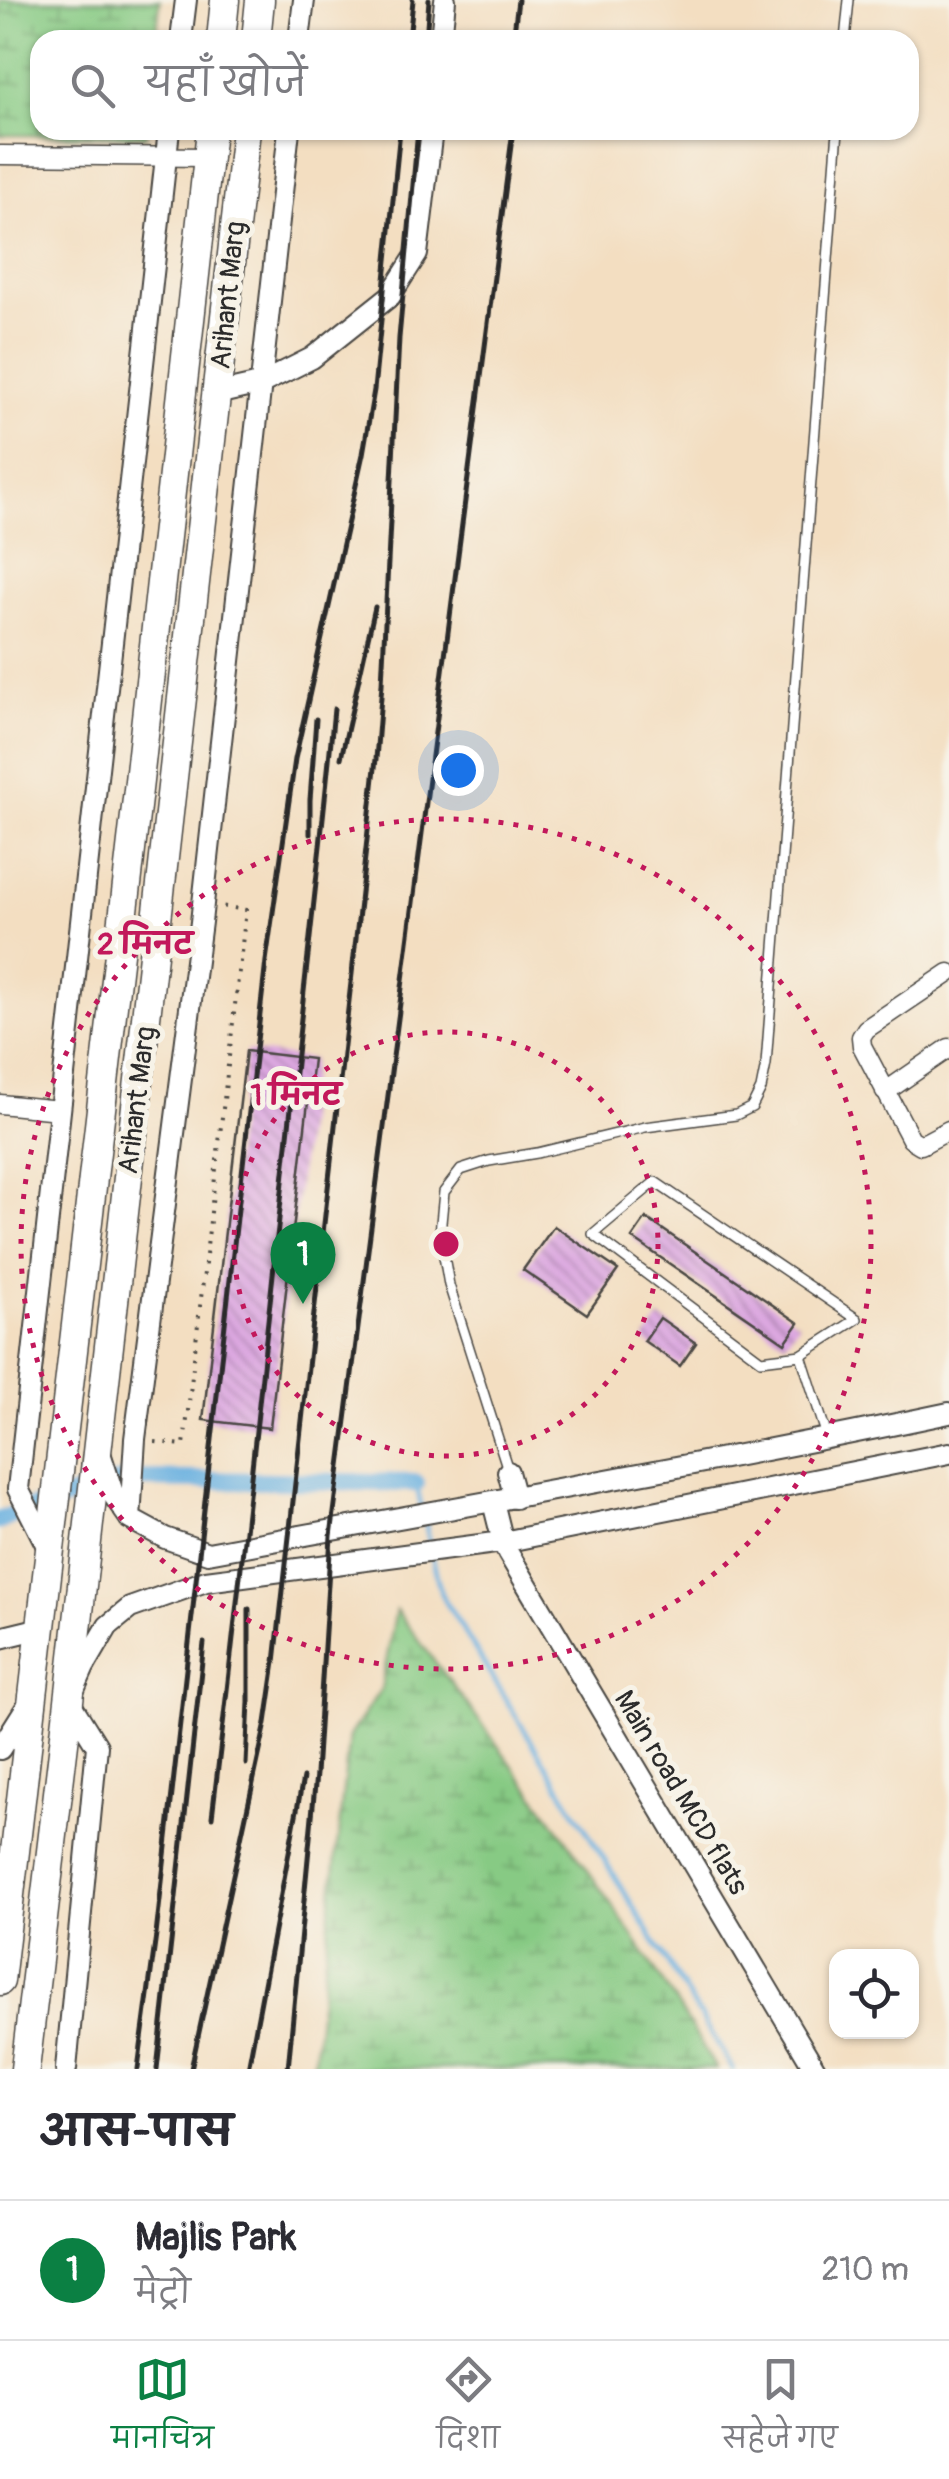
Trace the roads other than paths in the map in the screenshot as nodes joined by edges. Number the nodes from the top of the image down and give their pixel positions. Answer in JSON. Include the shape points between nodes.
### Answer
{"nodes":[{"id":1,"x":186,"y":0,"type":"edge"},
{"id":2,"x":225,"y":0,"type":"edge"},
{"id":3,"x":260,"y":0,"type":"edge"},
{"id":4,"x":304,"y":0,"type":"edge"},
{"id":5,"x":446,"y":0,"type":"edge"},
{"id":6,"x":848,"y":0,"type":"edge"},
{"id":7,"x":182,"y":30,"type":"edge"},
{"id":8,"x":221,"y":30,"type":"edge"},
{"id":9,"x":257,"y":30,"type":"edge"},
{"id":10,"x":301,"y":30,"type":"edge"},
{"id":11,"x":442,"y":30,"type":"edge"},
{"id":12,"x":846,"y":30,"type":"edge"},
{"id":13,"x":168,"y":140,"type":"edge"},
{"id":14,"x":245,"y":140,"type":"edge"},
{"id":15,"x":288,"y":140,"type":"edge"},
{"id":16,"x":431,"y":140,"type":"edge"},
{"id":17,"x":837,"y":140,"type":"edge"},
{"id":18,"x":209,"y":144,"type":"edge"},
{"id":19,"x":0,"y":155,"type":"edge"},
{"id":20,"x":166,"y":158,"type":"junction"},
{"id":21,"x":260,"y":384,"type":"junction"},
{"id":22,"x":216,"y":394,"type":"junction"},
{"id":23,"x":134,"y":830,"type":"junction"},
{"id":24,"x":166,"y":833,"type":"junction"},
{"id":25,"x":949,"y":973,"type":"edge"},
{"id":26,"x":949,"y":1048,"type":"edge"},
{"id":27,"x":885,"y":1092,"type":"junction"},
{"id":28,"x":0,"y":1104,"type":"edge"},
{"id":29,"x":59,"y":1110,"type":"junction"},
{"id":30,"x":949,"y":1130,"type":"edge"},
{"id":31,"x":801,"y":1356,"type":"junction"},
{"id":32,"x":949,"y":1412,"type":"edge"},
{"id":33,"x":828,"y":1438,"type":"junction"},
{"id":34,"x":96,"y":1446,"type":"junction"},
{"id":35,"x":949,"y":1453,"type":"edge"},
{"id":36,"x":508,"y":1472,"type":"joint"},
{"id":37,"x":515,"y":1498,"type":"junction"},
{"id":38,"x":493,"y":1502,"type":"junction"},
{"id":39,"x":130,"y":1509,"type":"junction"},
{"id":40,"x":503,"y":1542,"type":"junction"},
{"id":41,"x":49,"y":1546,"type":"junction"},
{"id":42,"x":41,"y":1628,"type":"junction"},
{"id":43,"x":0,"y":1638,"type":"edge"},
{"id":44,"x":33,"y":1696,"type":"junction"},
{"id":45,"x":69,"y":1701,"type":"junction"},
{"id":46,"x":0,"y":1749,"type":"edge"},
{"id":47,"x":0,"y":1981,"type":"edge"},
{"id":48,"x":25,"y":2069,"type":"edge"},
{"id":49,"x":66,"y":2069,"type":"edge"},
{"id":50,"x":815,"y":2069,"type":"edge"}],
"edges":[{"from":1,"to":7,"type":"street"},
{"from":2,"to":8,"type":"main road"},
{"from":3,"to":9,"type":"main road"},
{"from":4,"to":10,"type":"street"},
{"from":5,"to":11,"type":"street"},
{"from":6,"to":12,"type":"lane"},
{"from":13,"to":20,"type":"street"},
{"from":14,"to":22,"type":"main road","name":"Arihant Marg"},
{"from":15,"to":21,"type":"street"},
{"from":16,"to":21,"type":"street","via":[[417,254],[390,296],[312,358]]},
{"from":17,"to":36,"type":"lane","via":[[761,1089],[752,1107],[736,1115],[646,1126],[489,1160],[461,1170],[444,1192],[440,1234],[449,1286]]},
{"from":18,"to":20,"type":"street"},
{"from":18,"to":23,"type":"main road","name":"Arihant Marg"},
{"from":19,"to":20,"type":"street"},
{"from":20,"to":29,"type":"street"},
{"from":21,"to":22,"type":"street"},
{"from":21,"to":39,"type":"street"},
{"from":22,"to":24,"type":"main road","name":"Arihant Marg"},
{"from":23,"to":24,"type":"main road"},
{"from":23,"to":41,"type":"main road","name":"Arihant Marg"},
{"from":24,"to":34,"type":"main road","name":"Arihant Marg"},
{"from":25,"to":27,"type":"street","via":[[861,1038]]},
{"from":26,"to":27,"type":"street"},
{"from":27,"to":30,"type":"street","via":[[915,1143],[927,1144]]},
{"from":28,"to":29,"type":"street"},
{"from":29,"to":41,"type":"street","via":[[18,1490]]},
{"from":31,"to":31,"type":"lane","via":[[761,1360],[593,1234],[655,1182],[858,1319]]},
{"from":31,"to":33,"type":"lane"},
{"from":32,"to":33,"type":"street"},
{"from":33,"to":37,"type":"street"},
{"from":34,"to":39,"type":"street","via":[[114,1496]]},
{"from":34,"to":45,"type":"main road","name":"Arihant Marg"},
{"from":35,"to":40,"type":"street"},
{"from":36,"to":37,"type":"street"},
{"from":37,"to":38,"type":"street"},
{"from":38,"to":39,"type":"street","via":[[208,1553],[165,1538]]},
{"from":38,"to":40,"type":"street","name":"Main road MCD flats"},
{"from":40,"to":45,"type":"street","via":[[206,1581],[130,1608],[108,1626]]},
{"from":40,"to":50,"type":"street","name":"Main road MCD flats"},
{"from":41,"to":42,"type":"main road","name":"Arihant Marg"},
{"from":42,"to":43,"type":"street"},
{"from":42,"to":44,"type":"main road","name":"Arihant Marg"},
{"from":44,"to":46,"type":"street"},
{"from":44,"to":47,"type":"main road","name":"Arihant Marg"},
{"from":45,"to":48,"type":"main road","name":"Arihant Marg"},
{"from":45,"to":49,"type":"street","via":[[97,1746]]}]}
